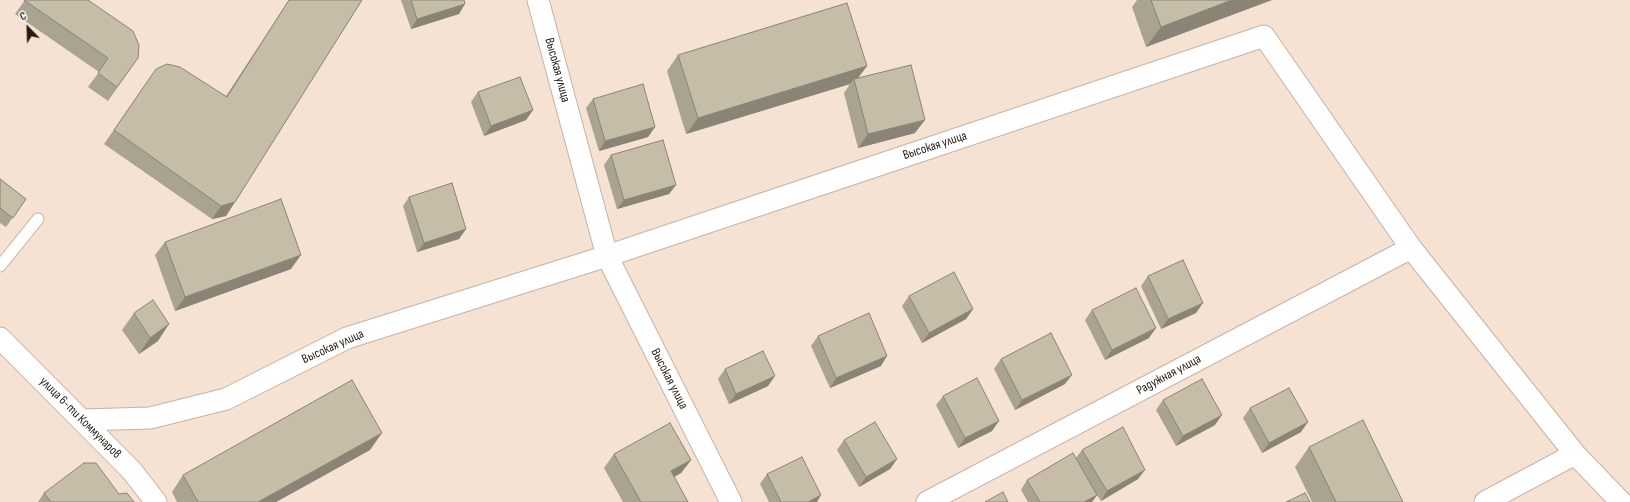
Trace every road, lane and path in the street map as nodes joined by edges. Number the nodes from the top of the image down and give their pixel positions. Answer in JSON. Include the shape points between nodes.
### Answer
{"nodes":[{"id":1,"x":538,"y":0,"type":"edge"},
{"id":2,"x":38,"y":219,"type":"dead end"},
{"id":3,"x":1411,"y":248,"type":"junction"},
{"id":4,"x":607,"y":256,"type":"junction"},
{"id":5,"x":0,"y":266,"type":"edge"},
{"id":6,"x":0,"y":338,"type":"edge"},
{"id":7,"x":82,"y":420,"type":"junction"},
{"id":8,"x":1575,"y":454,"type":"junction"},
{"id":9,"x":156,"y":502,"type":"edge"},
{"id":10,"x":731,"y":502,"type":"edge"},
{"id":11,"x":927,"y":502,"type":"edge"},
{"id":12,"x":1485,"y":502,"type":"edge"},
{"id":13,"x":1621,"y":502,"type":"edge"}],
"edges":[{"from":1,"to":4,"type":"street","name":"Высокая улица"},
{"from":2,"to":5,"type":"lane"},
{"from":3,"to":4,"type":"street","name":"Высокая улица","via":[[1264,36]]},
{"from":3,"to":8,"type":"street"},
{"from":3,"to":11,"type":"street","name":"Радужная улица"},
{"from":4,"to":7,"type":"street","name":"Высокая улица","via":[[347,338],[226,398],[150,418]]},
{"from":4,"to":10,"type":"street","name":"Высокая улица"},
{"from":6,"to":7,"type":"street","name":"улица 6-ти Коммунаров"},
{"from":7,"to":9,"type":"street","name":"улица 6-ти Коммунаров","via":[[132,471]]},
{"from":8,"to":12,"type":"street"},
{"from":8,"to":13,"type":"street"}]}
